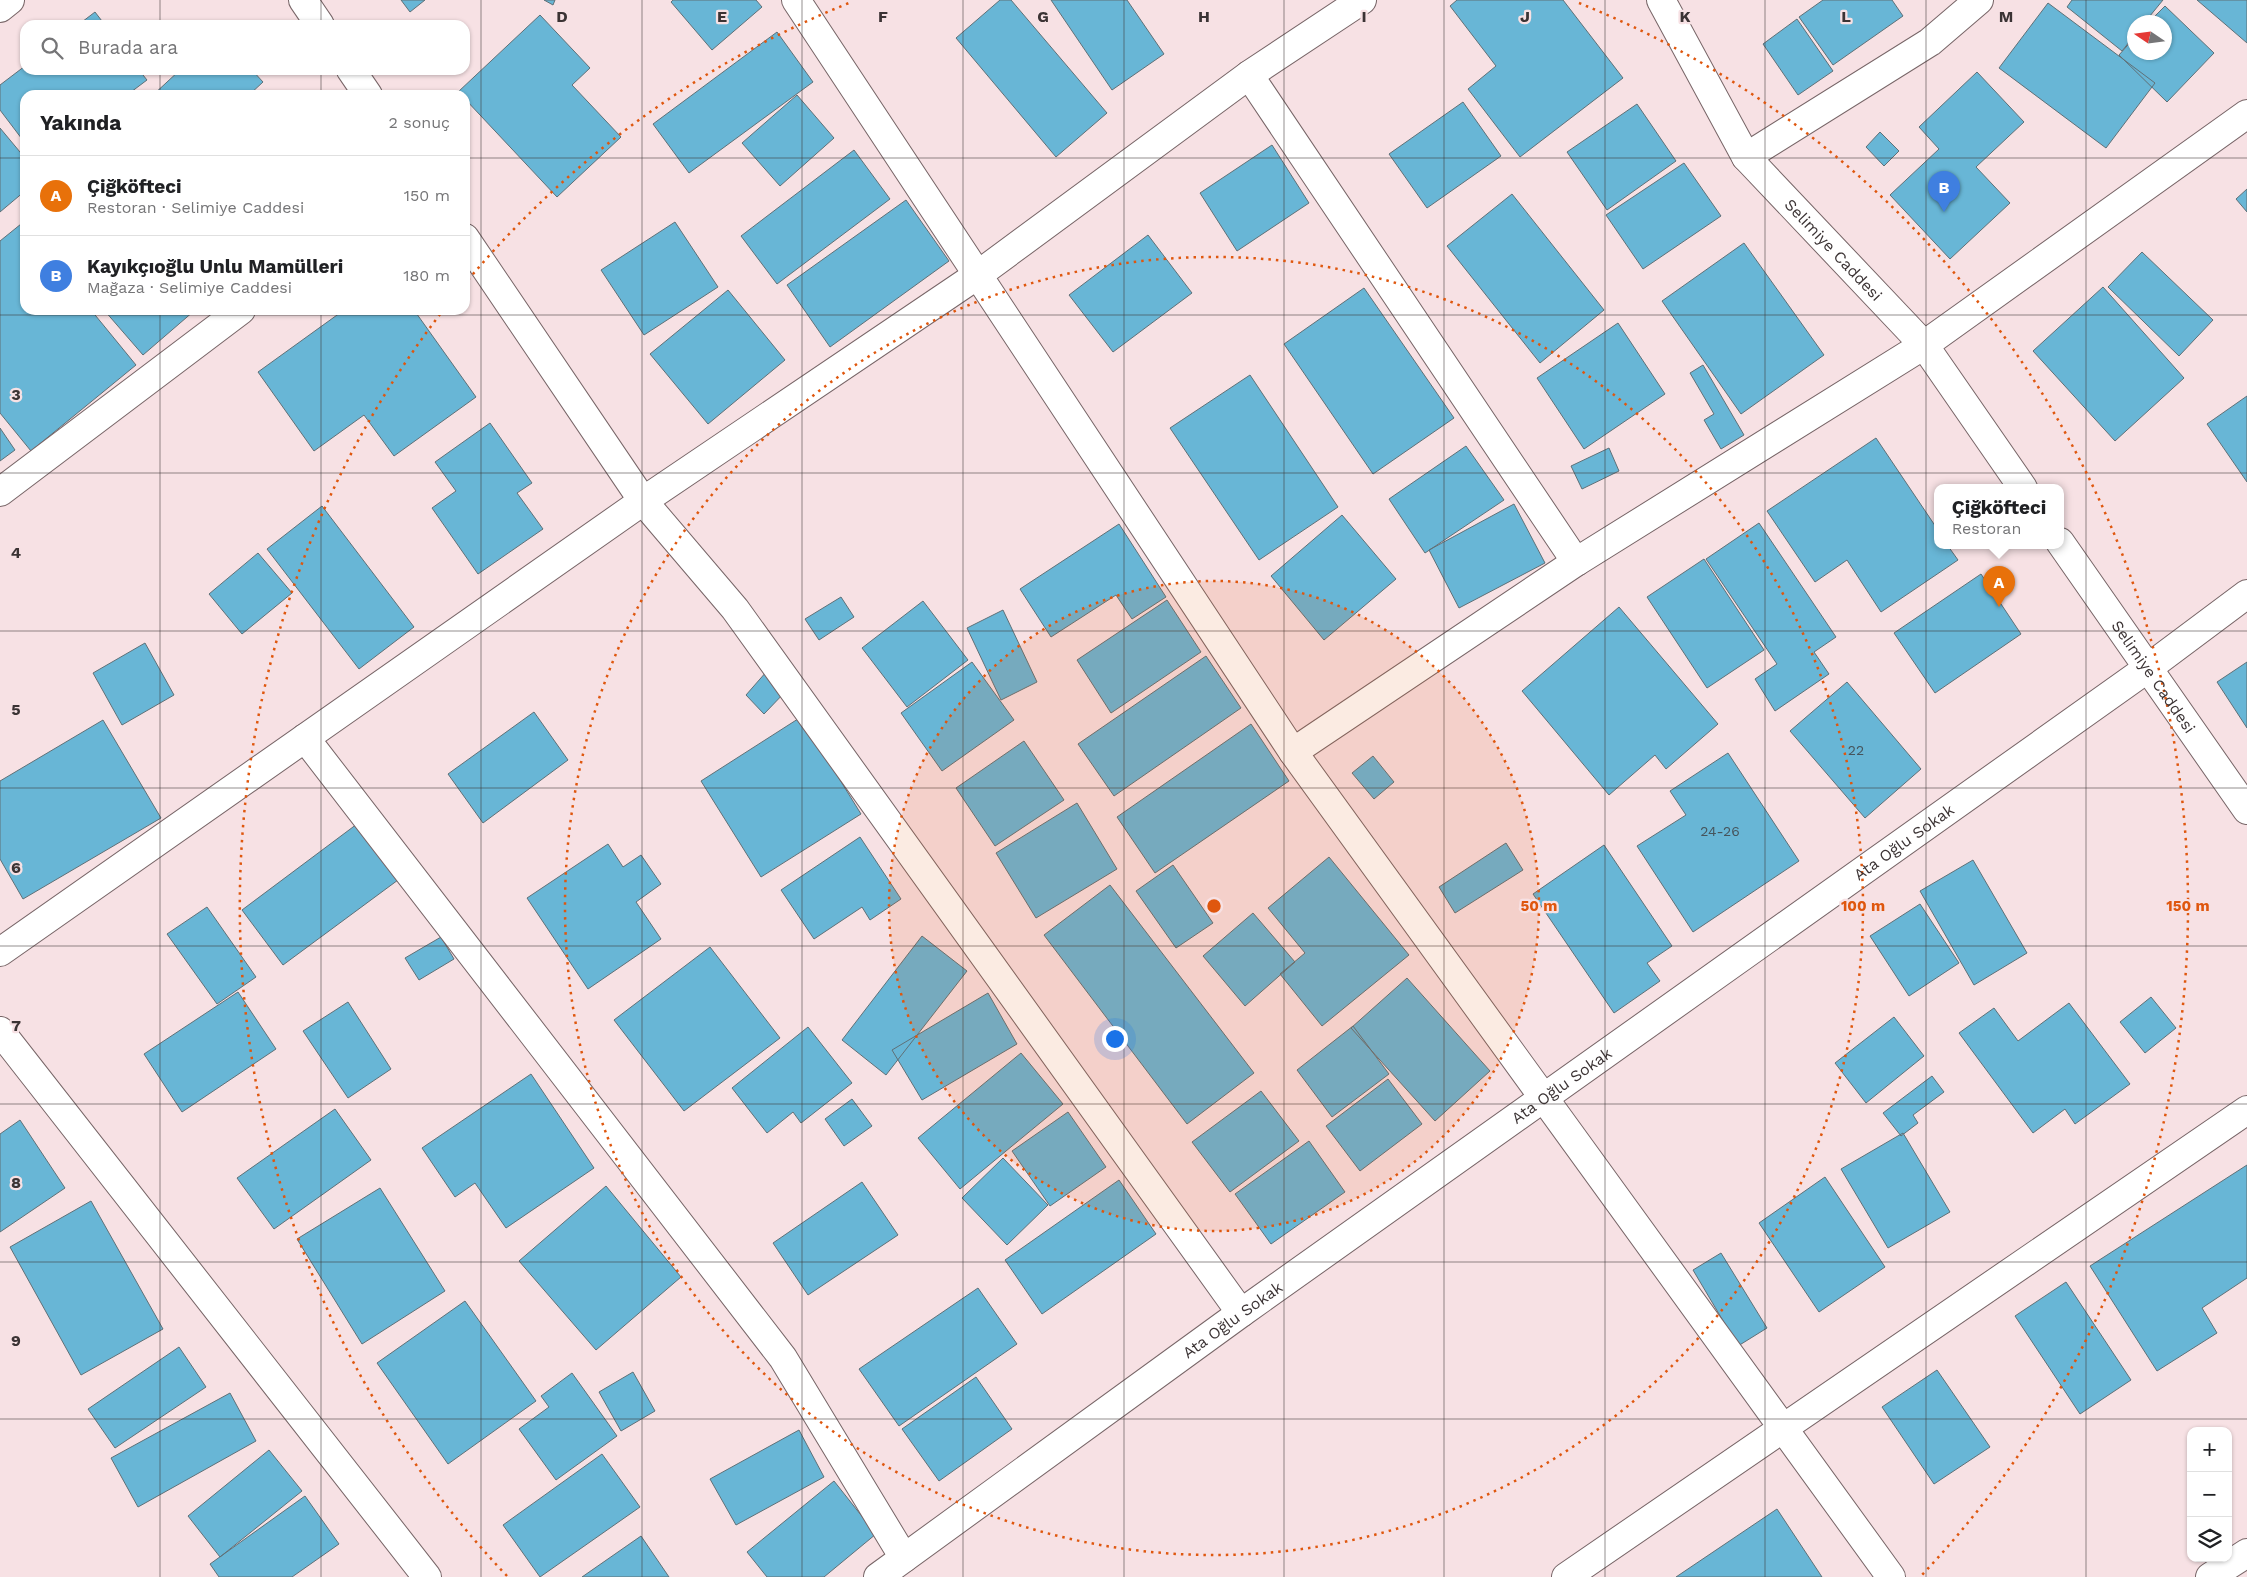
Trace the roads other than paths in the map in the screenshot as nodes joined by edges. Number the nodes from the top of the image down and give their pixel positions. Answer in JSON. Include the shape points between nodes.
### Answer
{"nodes":[{"id":1,"x":10,"y":0,"type":"edge"},
{"id":2,"x":303,"y":0,"type":"edge"},
{"id":3,"x":796,"y":0,"type":"edge"},
{"id":4,"x":1362,"y":0,"type":"edge"},
{"id":5,"x":1661,"y":0,"type":"edge"},
{"id":6,"x":1979,"y":0,"type":"edge"},
{"id":7,"x":0,"y":8,"type":"edge"},
{"id":8,"x":317,"y":20,"type":"edge"},
{"id":9,"x":354,"y":75,"type":"edge"},
{"id":10,"x":1249,"y":75,"type":"junction"},
{"id":11,"x":365,"y":90,"type":"edge"},
{"id":12,"x":2247,"y":114,"type":"edge"},
{"id":13,"x":1746,"y":157,"type":"junction"},
{"id":14,"x":470,"y":245,"type":"edge"},
{"id":15,"x":979,"y":274,"type":"junction"},
{"id":16,"x":234,"y":315,"type":"edge"},
{"id":17,"x":1924,"y":345,"type":"junction"},
{"id":18,"x":2020,"y":484,"type":"edge"},
{"id":19,"x":0,"y":492,"type":"edge"},
{"id":20,"x":643,"y":501,"type":"junction"},
{"id":21,"x":2064,"y":548,"type":"edge"},
{"id":22,"x":1576,"y":562,"type":"junction"},
{"id":23,"x":2247,"y":594,"type":"edge"},
{"id":24,"x":2148,"y":668,"type":"junction"},
{"id":25,"x":305,"y":738,"type":"junction"},
{"id":26,"x":1293,"y":752,"type":"junction"},
{"id":27,"x":2247,"y":810,"type":"edge"},
{"id":28,"x":0,"y":952,"type":"edge"},
{"id":29,"x":0,"y":1031,"type":"edge"},
{"id":30,"x":1543,"y":1098,"type":"junction"},
{"id":31,"x":2247,"y":1110,"type":"edge"},
{"id":32,"x":1241,"y":1313,"type":"junction"},
{"id":33,"x":1782,"y":1427,"type":"junction"},
{"id":34,"x":2247,"y":1553,"type":"edge"},
{"id":35,"x":904,"y":1558,"type":"junction"},
{"id":36,"x":427,"y":1577,"type":"edge"},
{"id":37,"x":878,"y":1577,"type":"edge"},
{"id":38,"x":1566,"y":1577,"type":"edge"},
{"id":39,"x":1891,"y":1577,"type":"edge"},
{"id":40,"x":2210,"y":1577,"type":"edge"}],
"edges":[{"from":1,"to":7,"type":"street"},
{"from":2,"to":8,"type":"street"},
{"from":3,"to":15,"type":"street"},
{"from":4,"to":10,"type":"street"},
{"from":5,"to":13,"type":"street","name":"Selimiye Caddesi"},
{"from":6,"to":13,"type":"street","via":[[1930,42]]},
{"from":9,"to":11,"type":"street"},
{"from":10,"to":15,"type":"street"},
{"from":10,"to":22,"type":"street"},
{"from":12,"to":17,"type":"street"},
{"from":13,"to":17,"type":"street","name":"Selimiye Caddesi"},
{"from":14,"to":20,"type":"street"},
{"from":15,"to":20,"type":"street"},
{"from":15,"to":26,"type":"street"},
{"from":16,"to":19,"type":"street"},
{"from":17,"to":18,"type":"street","name":"Selimiye Caddesi"},
{"from":17,"to":22,"type":"street"},
{"from":20,"to":25,"type":"street"},
{"from":20,"to":32,"type":"street","via":[[735,609]]},
{"from":21,"to":24,"type":"street","name":"Selimiye Caddesi"},
{"from":22,"to":26,"type":"street"},
{"from":23,"to":24,"type":"street","name":"Ata Oğlu Sokak"},
{"from":24,"to":27,"type":"street","name":"Selimiye Caddesi"},
{"from":24,"to":30,"type":"street","name":"Ata Oğlu Sokak"},
{"from":25,"to":28,"type":"street"},
{"from":25,"to":35,"type":"street","via":[[784,1358]]},
{"from":26,"to":30,"type":"street"},
{"from":29,"to":36,"type":"street"},
{"from":30,"to":32,"type":"street","name":"Ata Oğlu Sokak"},
{"from":30,"to":33,"type":"street"},
{"from":31,"to":33,"type":"street"},
{"from":32,"to":35,"type":"street","name":"Ata Oğlu Sokak"},
{"from":33,"to":38,"type":"street"},
{"from":33,"to":39,"type":"street"},
{"from":34,"to":40,"type":"street"},
{"from":35,"to":37,"type":"street","name":"Ata Oğlu Sokak"}]}
